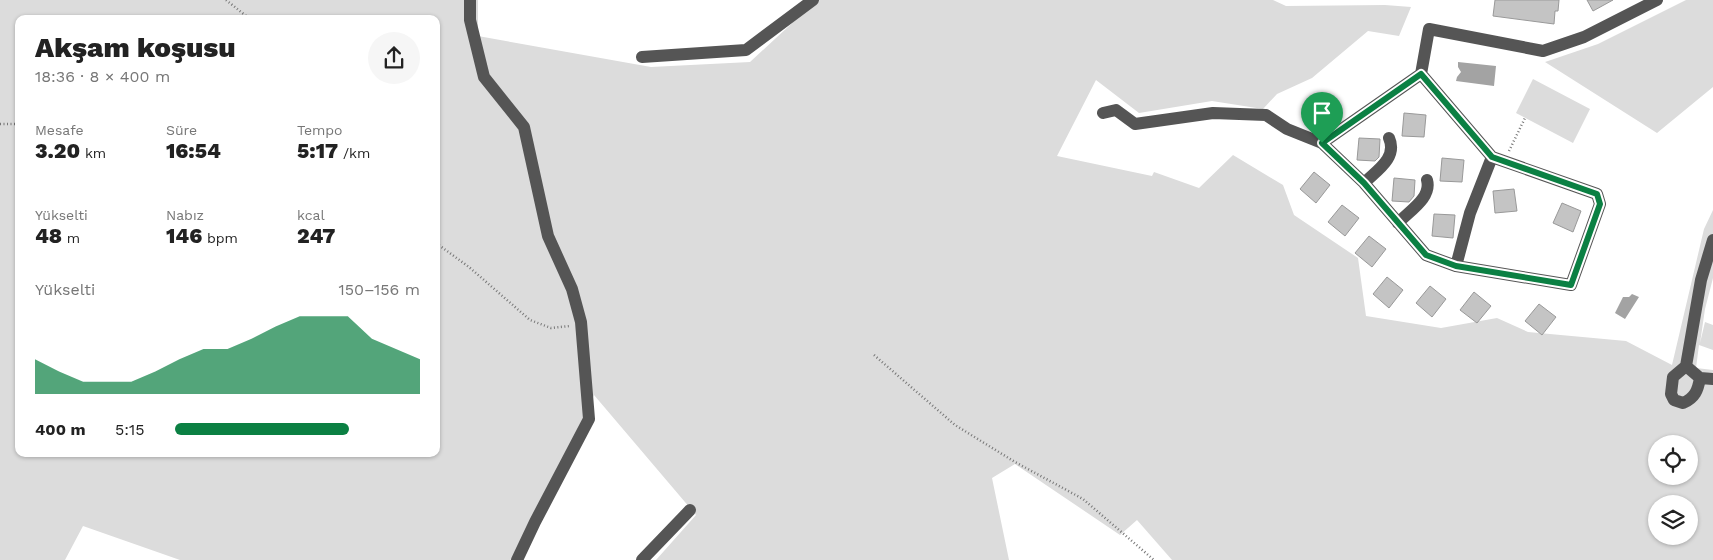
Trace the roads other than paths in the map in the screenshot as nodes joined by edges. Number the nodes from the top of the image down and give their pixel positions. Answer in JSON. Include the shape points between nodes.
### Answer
{"nodes":[{"id":1,"x":470,"y":0,"type":"edge"},
{"id":2,"x":813,"y":0,"type":"edge"},
{"id":3,"x":1657,"y":0,"type":"edge"},
{"id":4,"x":642,"y":57,"type":"dead end"},
{"id":5,"x":1421,"y":74,"type":"junction"},
{"id":6,"x":1103,"y":113,"type":"dead end"},
{"id":7,"x":1390,"y":138,"type":"dead end"},
{"id":8,"x":1322,"y":143,"type":"junction"},
{"id":9,"x":1498,"y":160,"type":"junction"},
{"id":10,"x":1427,"y":180,"type":"dead end"},
{"id":11,"x":1364,"y":183,"type":"junction"},
{"id":12,"x":1398,"y":223,"type":"junction"},
{"id":13,"x":1713,"y":240,"type":"edge"},
{"id":14,"x":1456,"y":266,"type":"junction"},
{"id":15,"x":1686,"y":366,"type":"junction"},
{"id":16,"x":1707,"y":379,"type":"edge"},
{"id":17,"x":690,"y":510,"type":"dead end"},
{"id":18,"x":517,"y":560,"type":"edge"},
{"id":19,"x":642,"y":560,"type":"edge"}],
"edges":[{"from":1,"to":18,"type":"street","via":[[470,20],[484,77],[524,127],[548,236],[572,289],[581,322],[589,419]]},
{"from":2,"to":4,"type":"street","via":[[746,50]]},
{"from":3,"to":5,"type":"street","via":[[1584,37],[1543,51],[1429,30]]},
{"from":5,"to":8,"type":"street"},
{"from":5,"to":9,"type":"street"},
{"from":6,"to":8,"type":"street","via":[[1116,110],[1135,124],[1213,113],[1266,114],[1287,130]]},
{"from":7,"to":11,"type":"street","via":[[1392,147],[1388,159]]},
{"from":8,"to":11,"type":"street"},
{"from":9,"to":14,"type":"street","via":[[1470,214]]},
{"from":9,"to":14,"type":"street","via":[[1597,194],[1600,204],[1571,285]]},
{"from":10,"to":12,"type":"street","via":[[1429,187],[1425,196]]},
{"from":11,"to":12,"type":"street"},
{"from":12,"to":14,"type":"street","via":[[1426,255]]},
{"from":13,"to":15,"type":"street","via":[[1701,280]]},
{"from":15,"to":16,"type":"street"},
{"from":15,"to":16,"type":"street","via":[[1673,377],[1671,394],[1674,400],[1683,403],[1690,400]]},
{"from":17,"to":19,"type":"street"}]}
